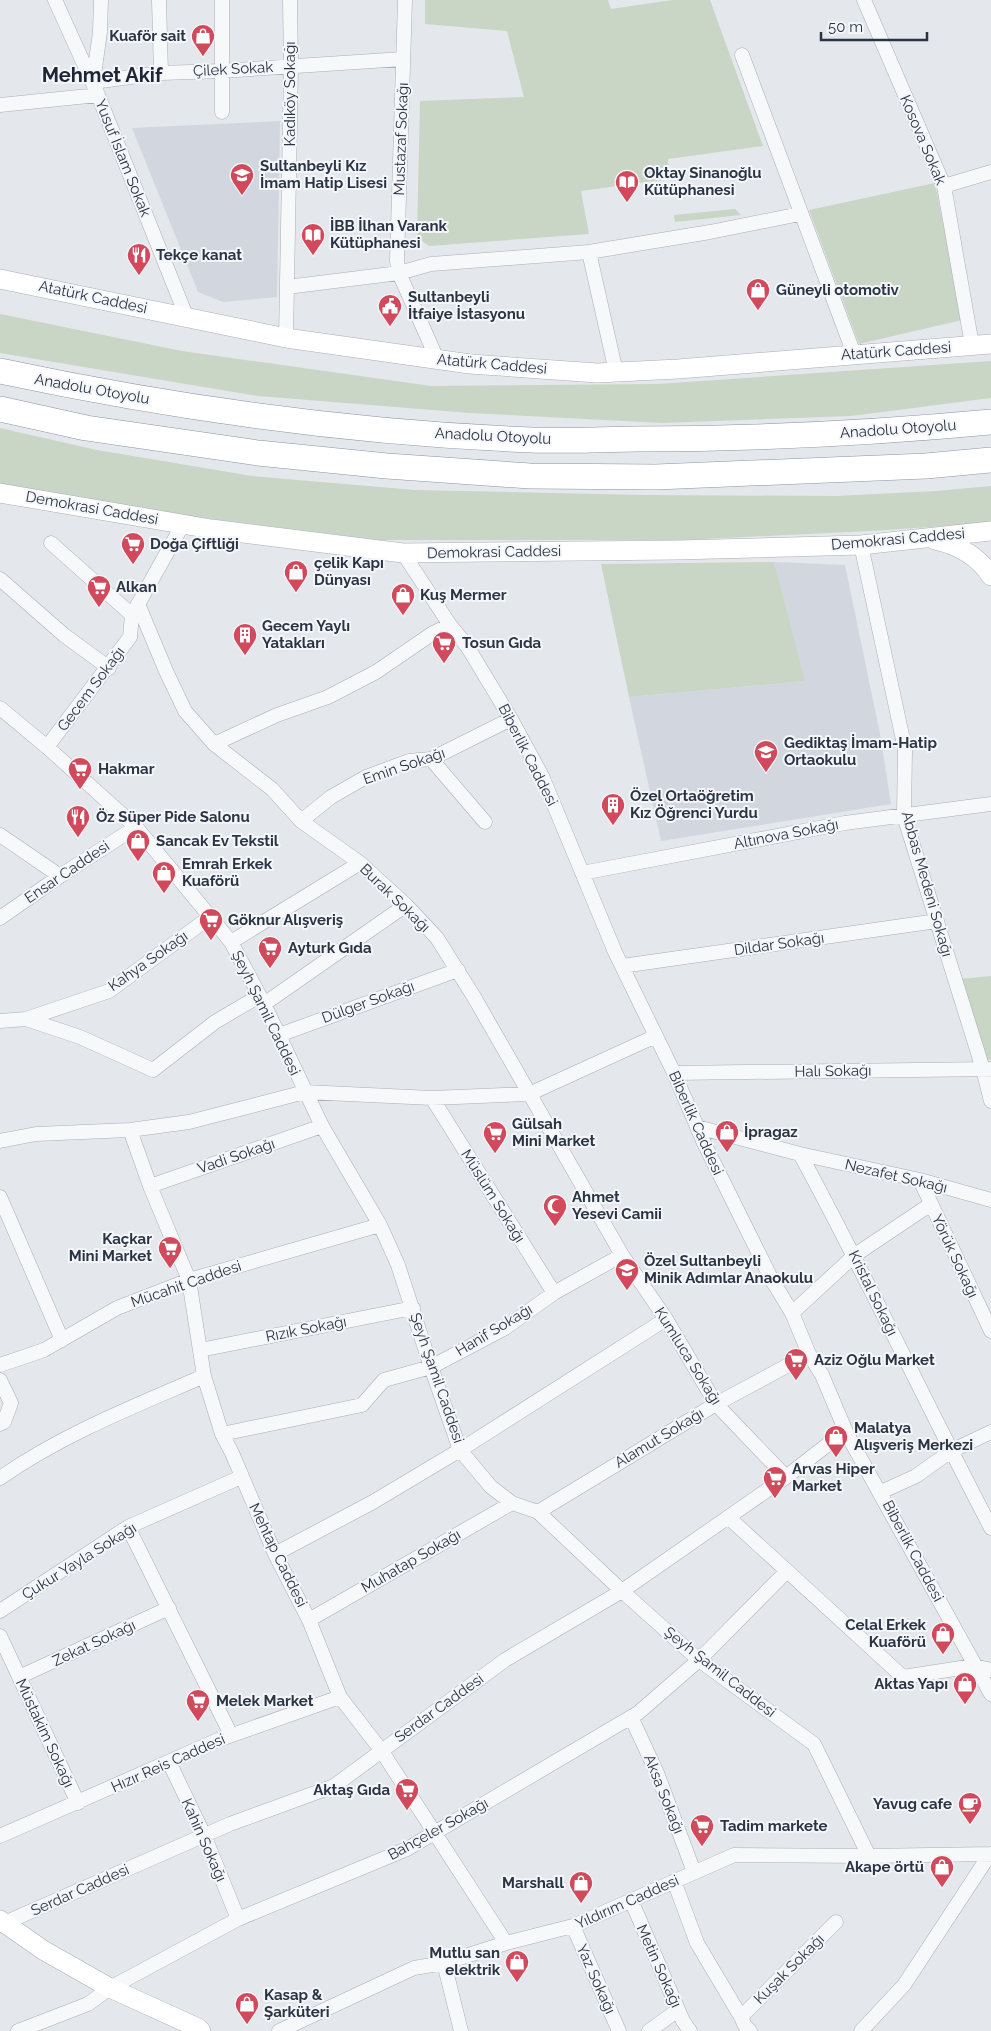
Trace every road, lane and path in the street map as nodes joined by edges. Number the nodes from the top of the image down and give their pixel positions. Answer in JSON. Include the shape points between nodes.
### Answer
{"nodes":[{"id":1,"x":55,"y":0,"type":"edge"},
{"id":2,"x":101,"y":0,"type":"edge"},
{"id":3,"x":159,"y":0,"type":"edge"},
{"id":4,"x":222,"y":0,"type":"edge"},
{"id":5,"x":290,"y":0,"type":"edge"},
{"id":6,"x":405,"y":0,"type":"edge"},
{"id":7,"x":864,"y":0,"type":"edge"},
{"id":8,"x":742,"y":55,"type":"dead end"},
{"id":9,"x":403,"y":59,"type":"junction"},
{"id":10,"x":291,"y":66,"type":"junction"},
{"id":11,"x":221,"y":71,"type":"junction"},
{"id":12,"x":161,"y":73,"type":"junction"},
{"id":13,"x":95,"y":89,"type":"junction"},
{"id":14,"x":0,"y":105,"type":"edge"},
{"id":15,"x":222,"y":112,"type":"dead end"},
{"id":16,"x":991,"y":172,"type":"edge"},
{"id":17,"x":944,"y":186,"type":"junction"},
{"id":18,"x":800,"y":214,"type":"junction"},
{"id":19,"x":589,"y":252,"type":"junction"},
{"id":20,"x":399,"y":273,"type":"junction"},
{"id":21,"x":0,"y":279,"type":"edge"},
{"id":22,"x":287,"y":287,"type":"junction"},
{"id":23,"x":187,"y":318,"type":"junction"},
{"id":24,"x":286,"y":338,"type":"junction"},
{"id":25,"x":982,"y":344,"type":"edge"},
{"id":26,"x":854,"y":354,"type":"junction"},
{"id":27,"x":437,"y":359,"type":"junction"},
{"id":28,"x":0,"y":371,"type":"edge"},
{"id":29,"x":616,"y":372,"type":"junction"},
{"id":30,"x":0,"y":409,"type":"edge"},
{"id":31,"x":991,"y":414,"type":"edge"},
{"id":32,"x":991,"y":422,"type":"edge"},
{"id":33,"x":894,"y":431,"type":"junction"},
{"id":34,"x":991,"y":460,"type":"edge"},
{"id":35,"x":991,"y":475,"type":"edge"},
{"id":36,"x":656,"y":478,"type":"junction"},
{"id":37,"x":0,"y":493,"type":"edge"},
{"id":38,"x":183,"y":524,"type":"junction"},
{"id":39,"x":991,"y":532,"type":"edge"},
{"id":40,"x":928,"y":538,"type":"junction"},
{"id":41,"x":51,"y":543,"type":"dead end"},
{"id":42,"x":861,"y":545,"type":"junction"},
{"id":43,"x":403,"y":553,"type":"junction"},
{"id":44,"x":991,"y":576,"type":"edge"},
{"id":45,"x":0,"y":580,"type":"edge"},
{"id":46,"x":135,"y":610,"type":"junction"},
{"id":47,"x":450,"y":626,"type":"junction"},
{"id":48,"x":109,"y":668,"type":"junction"},
{"id":49,"x":0,"y":708,"type":"edge"},
{"id":50,"x":511,"y":719,"type":"junction"},
{"id":51,"x":214,"y":744,"type":"junction"},
{"id":52,"x":48,"y":746,"type":"junction"},
{"id":53,"x":431,"y":759,"type":"junction"},
{"id":54,"x":991,"y":804,"type":"edge"},
{"id":55,"x":904,"y":816,"type":"junction"},
{"id":56,"x":301,"y":822,"type":"junction"},
{"id":57,"x":485,"y":822,"type":"dead end"},
{"id":58,"x":136,"y":827,"type":"junction"},
{"id":59,"x":0,"y":835,"type":"edge"},
{"id":60,"x":360,"y":863,"type":"junction"},
{"id":61,"x":582,"y":873,"type":"junction"},
{"id":62,"x":60,"y":876,"type":"junction"},
{"id":63,"x":406,"y":905,"type":"junction"},
{"id":64,"x":210,"y":916,"type":"junction"},
{"id":65,"x":0,"y":918,"type":"edge"},
{"id":66,"x":937,"y":921,"type":"junction"},
{"id":67,"x":231,"y":942,"type":"junction"},
{"id":68,"x":622,"y":966,"type":"junction"},
{"id":69,"x":458,"y":970,"type":"junction"},
{"id":70,"x":261,"y":1000,"type":"junction"},
{"id":71,"x":26,"y":1019,"type":"junction"},
{"id":72,"x":0,"y":1021,"type":"edge"},
{"id":73,"x":279,"y":1035,"type":"junction"},
{"id":74,"x":656,"y":1036,"type":"junction"},
{"id":75,"x":987,"y":1069,"type":"edge"},
{"id":76,"x":674,"y":1073,"type":"junction"},
{"id":77,"x":304,"y":1092,"type":"junction"},
{"id":78,"x":529,"y":1094,"type":"junction"},
{"id":79,"x":432,"y":1098,"type":"junction"},
{"id":80,"x":991,"y":1101,"type":"edge"},
{"id":81,"x":322,"y":1126,"type":"junction"},
{"id":82,"x":697,"y":1127,"type":"junction"},
{"id":83,"x":130,"y":1130,"type":"junction"},
{"id":84,"x":0,"y":1141,"type":"edge"},
{"id":85,"x":800,"y":1154,"type":"junction"},
{"id":86,"x":920,"y":1180,"type":"junction"},
{"id":87,"x":150,"y":1186,"type":"junction"},
{"id":88,"x":0,"y":1197,"type":"edge"},
{"id":89,"x":991,"y":1200,"type":"edge"},
{"id":90,"x":931,"y":1204,"type":"junction"},
{"id":91,"x":380,"y":1225,"type":"junction"},
{"id":92,"x":622,"y":1254,"type":"junction"},
{"id":93,"x":854,"y":1255,"type":"junction"},
{"id":94,"x":189,"y":1280,"type":"junction"},
{"id":95,"x":554,"y":1293,"type":"junction"},
{"id":96,"x":413,"y":1308,"type":"junction"},
{"id":97,"x":792,"y":1313,"type":"junction"},
{"id":98,"x":666,"y":1319,"type":"junction"},
{"id":99,"x":991,"y":1331,"type":"edge"},
{"id":100,"x":62,"y":1340,"type":"junction"},
{"id":101,"x":200,"y":1350,"type":"junction"},
{"id":102,"x":809,"y":1354,"type":"junction"},
{"id":103,"x":0,"y":1365,"type":"edge"},
{"id":104,"x":431,"y":1367,"type":"junction"},
{"id":105,"x":204,"y":1376,"type":"junction"},
{"id":106,"x":0,"y":1380,"type":"edge"},
{"id":107,"x":716,"y":1404,"type":"junction"},
{"id":108,"x":0,"y":1424,"type":"edge"},
{"id":109,"x":991,"y":1432,"type":"edge"},
{"id":110,"x":222,"y":1434,"type":"junction"},
{"id":111,"x":848,"y":1434,"type":"junction"},
{"id":112,"x":460,"y":1450,"type":"junction"},
{"id":113,"x":951,"y":1451,"type":"junction"},
{"id":114,"x":241,"y":1477,"type":"junction"},
{"id":115,"x":786,"y":1477,"type":"junction"},
{"id":116,"x":0,"y":1478,"type":"edge"},
{"id":117,"x":881,"y":1492,"type":"junction"},
{"id":118,"x":512,"y":1503,"type":"junction"},
{"id":119,"x":538,"y":1512,"type":"junction"},
{"id":120,"x":728,"y":1517,"type":"junction"},
{"id":121,"x":128,"y":1527,"type":"junction"},
{"id":122,"x":991,"y":1528,"type":"edge"},
{"id":123,"x":275,"y":1554,"type":"junction"},
{"id":124,"x":787,"y":1571,"type":"junction"},
{"id":125,"x":622,"y":1591,"type":"junction"},
{"id":126,"x":169,"y":1608,"type":"junction"},
{"id":127,"x":0,"y":1611,"type":"edge"},
{"id":128,"x":309,"y":1620,"type":"junction"},
{"id":129,"x":0,"y":1636,"type":"edge"},
{"id":130,"x":699,"y":1660,"type":"junction"},
{"id":131,"x":974,"y":1666,"type":"junction"},
{"id":132,"x":991,"y":1670,"type":"edge"},
{"id":133,"x":19,"y":1677,"type":"junction"},
{"id":134,"x":991,"y":1694,"type":"edge"},
{"id":135,"x":340,"y":1697,"type":"junction"},
{"id":136,"x":631,"y":1717,"type":"junction"},
{"id":137,"x":230,"y":1735,"type":"junction"},
{"id":138,"x":381,"y":1750,"type":"junction"},
{"id":139,"x":169,"y":1762,"type":"junction"},
{"id":140,"x":78,"y":1803,"type":"junction"},
{"id":141,"x":434,"y":1834,"type":"junction"},
{"id":142,"x":0,"y":1836,"type":"edge"},
{"id":143,"x":204,"y":1836,"type":"junction"},
{"id":144,"x":991,"y":1854,"type":"edge"},
{"id":145,"x":869,"y":1856,"type":"junction"},
{"id":146,"x":694,"y":1872,"type":"junction"},
{"id":147,"x":674,"y":1881,"type":"junction"},
{"id":148,"x":631,"y":1900,"type":"junction"},
{"id":149,"x":238,"y":1920,"type":"junction"},
{"id":150,"x":836,"y":1922,"type":"dead end"},
{"id":151,"x":2,"y":1923,"type":"edge"},
{"id":152,"x":573,"y":1926,"type":"junction"},
{"id":153,"x":506,"y":1943,"type":"junction"},
{"id":154,"x":444,"y":1963,"type":"junction"},
{"id":155,"x":110,"y":1988,"type":"junction"},
{"id":156,"x":678,"y":2010,"type":"junction"},
{"id":157,"x":741,"y":2017,"type":"junction"},
{"id":158,"x":18,"y":2031,"type":"edge"},
{"id":159,"x":201,"y":2031,"type":"edge"},
{"id":160,"x":279,"y":2031,"type":"edge"},
{"id":161,"x":461,"y":2031,"type":"edge"},
{"id":162,"x":619,"y":2031,"type":"edge"},
{"id":163,"x":649,"y":2031,"type":"edge"},
{"id":164,"x":690,"y":2031,"type":"edge"},
{"id":165,"x":750,"y":2031,"type":"edge"},
{"id":166,"x":862,"y":2031,"type":"edge"}],
"edges":[{"from":1,"to":13,"type":"street","name":"Yusuf İslam Sokak"},
{"from":2,"to":13,"type":"street"},
{"from":3,"to":12,"type":"street"},
{"from":4,"to":11,"type":"street"},
{"from":5,"to":10,"type":"street","name":"Kadıköy Sokağı"},
{"from":6,"to":9,"type":"street","name":"Mustazaf Sokağı"},
{"from":7,"to":17,"type":"street","name":"Kosova Sokak"},
{"from":8,"to":18,"type":"street"},
{"from":9,"to":10,"type":"street","name":"Çilek Sokak"},
{"from":9,"to":20,"type":"street","name":"Mustazaf Sokağı"},
{"from":10,"to":11,"type":"street","name":"Çilek Sokak"},
{"from":10,"to":22,"type":"street","name":"Kadıköy Sokağı"},
{"from":11,"to":12,"type":"street","name":"Çilek Sokak"},
{"from":11,"to":15,"type":"street"},
{"from":12,"to":13,"type":"street","name":"Çilek Sokak"},
{"from":13,"to":14,"type":"street","name":"Çilek Sokak"},
{"from":13,"to":23,"type":"street","name":"Yusuf İslam Sokak"},
{"from":16,"to":17,"type":"street"},
{"from":17,"to":25,"type":"street","name":"Kosova Sokak"},
{"from":18,"to":19,"type":"street","via":[[720,231]]},
{"from":18,"to":26,"type":"street"},
{"from":19,"to":20,"type":"street","via":[[431,264]]},
{"from":19,"to":29,"type":"street"},
{"from":20,"to":22,"type":"street"},
{"from":20,"to":27,"type":"street","name":"Mustazaf Sokağı"},
{"from":21,"to":23,"type":"street","name":"Atatürk Caddesi"},
{"from":22,"to":24,"type":"street","name":"Kadıköy Sokağı"},
{"from":23,"to":24,"type":"street","name":"Atatürk Caddesi"},
{"from":24,"to":27,"type":"street","name":"Atatürk Caddesi"},
{"from":25,"to":26,"type":"street","name":"Atatürk Caddesi"},
{"from":26,"to":29,"type":"street","name":"Atatürk Caddesi"},
{"from":27,"to":29,"type":"street","name":"Atatürk Caddesi","via":[[470,364]]},
{"from":28,"to":33,"type":"highway","name":"Anadolu Otoyolu","via":[[93,391],[238,413],[391,430],[522,439],[713,439]]},
{"from":30,"to":36,"type":"highway","via":[[86,428],[387,466],[530,476]]},
{"from":31,"to":33,"type":"highway"},
{"from":32,"to":33,"type":"highway","name":"Anadolu Otoyolu"},
{"from":34,"to":36,"type":"highway","via":[[926,466]]},
{"from":35,"to":36,"type":"highway","via":[[932,482]]},
{"from":37,"to":38,"type":"street","name":"Demokrasi Caddesi"},
{"from":38,"to":43,"type":"street","name":"Demokrasi Caddesi"},
{"from":38,"to":46,"type":"street","name":"Gecem Sokağı"},
{"from":39,"to":40,"type":"street","name":"Demokrasi Caddesi"},
{"from":40,"to":42,"type":"street","name":"Demokrasi Caddesi"},
{"from":40,"to":44,"type":"street","via":[[964,550]]},
{"from":41,"to":46,"type":"street"},
{"from":42,"to":43,"type":"street","name":"Demokrasi Caddesi"},
{"from":42,"to":55,"type":"street","name":"Abbas Medeni Sokağı","via":[[905,749]]},
{"from":43,"to":47,"type":"street","name":"Biberlik Caddesi"},
{"from":45,"to":48,"type":"street","via":[[64,635]]},
{"from":46,"to":48,"type":"street","name":"Gecem Sokağı","via":[[130,637]]},
{"from":46,"to":51,"type":"street","name":"Burak Sokağı","via":[[185,711]]},
{"from":47,"to":50,"type":"street","name":"Biberlik Caddesi","via":[[467,646]]},
{"from":47,"to":51,"type":"street","via":[[433,633],[376,672],[328,697]]},
{"from":48,"to":52,"type":"street","name":"Gecem Sokağı"},
{"from":49,"to":52,"type":"street","name":"Şeyh Şamil Caddesi"},
{"from":50,"to":53,"type":"street","name":"Emin Sokağı"},
{"from":50,"to":61,"type":"street","name":"Biberlik Caddesi","via":[[542,776]]},
{"from":51,"to":56,"type":"street","name":"Burak Sokağı","via":[[272,789]]},
{"from":52,"to":58,"type":"street","name":"Şeyh Şamil Caddesi"},
{"from":53,"to":56,"type":"street","name":"Emin Sokağı","via":[[409,761],[366,777],[331,797]]},
{"from":53,"to":57,"type":"street"},
{"from":54,"to":55,"type":"street","name":"Altınova Sokağı"},
{"from":55,"to":61,"type":"street","name":"Altınova Sokağı","via":[[845,823]]},
{"from":55,"to":66,"type":"street","name":"Abbas Medeni Sokağı"},
{"from":56,"to":60,"type":"street","name":"Burak Sokağı"},
{"from":58,"to":62,"type":"street","name":"Ensar Caddesi"},
{"from":58,"to":64,"type":"street","name":"Şeyh Şamil Caddesi"},
{"from":59,"to":62,"type":"street"},
{"from":60,"to":63,"type":"street","name":"Burak Sokağı"},
{"from":60,"to":67,"type":"street"},
{"from":61,"to":68,"type":"street","name":"Biberlik Caddesi"},
{"from":62,"to":65,"type":"street","name":"Ensar Caddesi"},
{"from":63,"to":69,"type":"street","name":"Burak Sokağı","via":[[437,938]]},
{"from":63,"to":70,"type":"street"},
{"from":64,"to":67,"type":"street","name":"Şeyh Şamil Caddesi"},
{"from":64,"to":71,"type":"street","name":"Kahya Sokağı","via":[[109,991]]},
{"from":66,"to":68,"type":"street","name":"Dildar Sokağı"},
{"from":66,"to":75,"type":"street","name":"Abbas Medeni Sokağı"},
{"from":67,"to":70,"type":"street","name":"Şeyh Şamil Caddesi"},
{"from":68,"to":74,"type":"street","name":"Biberlik Caddesi"},
{"from":69,"to":73,"type":"street","name":"Dülger Sokağı"},
{"from":69,"to":78,"type":"street","name":"Burak Sokağı"},
{"from":70,"to":71,"type":"street","via":[[215,1022],[154,1070],[80,1037]]},
{"from":70,"to":73,"type":"street","name":"Şeyh Şamil Caddesi"},
{"from":71,"to":72,"type":"street"},
{"from":73,"to":77,"type":"street","name":"Şeyh Şamil Caddesi"},
{"from":74,"to":76,"type":"street","name":"Biberlik Caddesi"},
{"from":74,"to":78,"type":"street"},
{"from":75,"to":76,"type":"street","name":"Halı Sokağı"},
{"from":75,"to":80,"type":"street","name":"Abbas Medeni Sokağı"},
{"from":76,"to":82,"type":"street","name":"Biberlik Caddesi"},
{"from":77,"to":79,"type":"street"},
{"from":77,"to":81,"type":"street","name":"Şeyh Şamil Caddesi"},
{"from":77,"to":83,"type":"street","via":[[189,1122]]},
{"from":78,"to":79,"type":"street"},
{"from":78,"to":92,"type":"street","name":"Kumluca Sokağı"},
{"from":79,"to":95,"type":"street","name":"Müslüm Sokağı"},
{"from":81,"to":87,"type":"street","name":"Vadi Sokağı"},
{"from":81,"to":91,"type":"street","name":"Şeyh Şamil Caddesi"},
{"from":82,"to":85,"type":"street"},
{"from":82,"to":97,"type":"street","name":"Biberlik Caddesi","via":[[764,1264]]},
{"from":83,"to":84,"type":"street","via":[[36,1134]]},
{"from":83,"to":87,"type":"street","name":"Mehtap Caddesi"},
{"from":85,"to":86,"type":"street","name":"Nezafet Sokağı"},
{"from":85,"to":93,"type":"street","name":"Kristal Sokağı"},
{"from":86,"to":89,"type":"street","name":"Nezafet Sokağı"},
{"from":86,"to":90,"type":"street","name":"Yörük Sokağı"},
{"from":87,"to":94,"type":"street","name":"Mehtap Caddesi"},
{"from":88,"to":100,"type":"street"},
{"from":90,"to":93,"type":"street"},
{"from":90,"to":99,"type":"street","name":"Yörük Sokağı"},
{"from":91,"to":94,"type":"street","name":"Mücahit Caddesi"},
{"from":91,"to":96,"type":"street","name":"Şeyh Şamil Caddesi"},
{"from":92,"to":95,"type":"street","name":"Hanif Sokağı"},
{"from":92,"to":98,"type":"street","name":"Kumluca Sokağı"},
{"from":93,"to":97,"type":"street"},
{"from":93,"to":113,"type":"street","name":"Kristal Sokağı"},
{"from":94,"to":100,"type":"street","name":"Mücahit Caddesi","via":[[117,1308]]},
{"from":94,"to":101,"type":"street","name":"Mehtap Caddesi"},
{"from":95,"to":104,"type":"street","name":"Hanif Sokağı","via":[[505,1328]]},
{"from":96,"to":101,"type":"street","name":"Rızık Sokağı"},
{"from":96,"to":104,"type":"street","name":"Şeyh Şamil Caddesi"},
{"from":97,"to":102,"type":"street","name":"Biberlik Caddesi"},
{"from":98,"to":107,"type":"street","name":"Kumluca Sokağı"},
{"from":98,"to":112,"type":"street"},
{"from":100,"to":103,"type":"street","name":"Mücahit Caddesi","via":[[44,1350]]},
{"from":101,"to":105,"type":"street","name":"Mehtap Caddesi"},
{"from":102,"to":107,"type":"street","name":"Alamut Sokağı"},
{"from":102,"to":111,"type":"street","name":"Biberlik Caddesi"},
{"from":104,"to":110,"type":"street","name":"Hanif Sokağı","via":[[384,1380],[362,1405]]},
{"from":104,"to":112,"type":"street","name":"Şeyh Şamil Caddesi"},
{"from":105,"to":110,"type":"street","name":"Mehtap Caddesi"},
{"from":105,"to":116,"type":"street","via":[[104,1420],[28,1458]]},
{"from":106,"to":108,"type":"street","via":[[11,1403],[4,1422]]},
{"from":107,"to":115,"type":"street","name":"Kumluca Sokağı"},
{"from":107,"to":119,"type":"street","name":"Alamut Sokağı"},
{"from":109,"to":113,"type":"street"},
{"from":110,"to":114,"type":"street","name":"Mehtap Caddesi"},
{"from":111,"to":115,"type":"street","name":"Serdar Caddesi","via":[[827,1445]]},
{"from":111,"to":117,"type":"street","name":"Biberlik Caddesi"},
{"from":112,"to":118,"type":"street","name":"Şeyh Şamil Caddesi","via":[[491,1487]]},
{"from":112,"to":123,"type":"street","via":[[373,1502]]},
{"from":113,"to":117,"type":"street","via":[[916,1476]]},
{"from":113,"to":122,"type":"street","name":"Kristal Sokağı"},
{"from":114,"to":121,"type":"street","name":"Çukur Yayla Sokağı"},
{"from":114,"to":123,"type":"street","name":"Mehtap Caddesi"},
{"from":115,"to":120,"type":"street","name":"Serdar Caddesi"},
{"from":117,"to":131,"type":"street","name":"Biberlik Caddesi"},
{"from":118,"to":119,"type":"street","name":"Şeyh Şamil Caddesi"},
{"from":118,"to":128,"type":"street","name":"Muhatap Sokağı"},
{"from":119,"to":125,"type":"street","name":"Şeyh Şamil Caddesi"},
{"from":120,"to":124,"type":"street"},
{"from":120,"to":125,"type":"street","name":"Serdar Caddesi"},
{"from":121,"to":126,"type":"street"},
{"from":121,"to":127,"type":"street","name":"Çukur Yayla Sokağı"},
{"from":123,"to":128,"type":"street","name":"Mehtap Caddesi"},
{"from":124,"to":130,"type":"street","name":"Bahçeler Sokağı"},
{"from":124,"to":131,"type":"street","via":[[902,1678]]},
{"from":125,"to":130,"type":"street","name":"Şeyh Şamil Caddesi"},
{"from":125,"to":138,"type":"street","name":"Serdar Caddesi","via":[[505,1660]]},
{"from":126,"to":133,"type":"street","name":"Zekat Sokağı"},
{"from":126,"to":137,"type":"street"},
{"from":128,"to":135,"type":"street","name":"Mehtap Caddesi"},
{"from":129,"to":133,"type":"street","name":"Müstakim Sokağı"},
{"from":130,"to":136,"type":"street","name":"Bahçeler Sokağı"},
{"from":130,"to":145,"type":"street","name":"Şeyh Şamil Caddesi","via":[[814,1744]]},
{"from":131,"to":132,"type":"street"},
{"from":131,"to":134,"type":"street","name":"Biberlik Caddesi"},
{"from":133,"to":140,"type":"street","name":"Müstakim Sokağı"},
{"from":135,"to":137,"type":"street","name":"Hızır Reis Caddesi"},
{"from":135,"to":138,"type":"street","name":"Mehtap Caddesi"},
{"from":136,"to":141,"type":"street","name":"Bahçeler Sokağı"},
{"from":136,"to":146,"type":"street","name":"Aksa Sokağı","via":[[658,1773]]},
{"from":137,"to":139,"type":"street","name":"Hızır Reis Caddesi"},
{"from":138,"to":141,"type":"street","name":"Mehtap Caddesi"},
{"from":138,"to":143,"type":"street","name":"Serdar Caddesi","via":[[334,1786]]},
{"from":139,"to":140,"type":"street","name":"Hızır Reis Caddesi"},
{"from":139,"to":143,"type":"street","name":"Kahin Sokağı"},
{"from":140,"to":142,"type":"street","name":"Hızır Reis Caddesi"},
{"from":141,"to":149,"type":"street","name":"Bahçeler Sokağı","via":[[407,1849]]},
{"from":141,"to":153,"type":"street","name":"Mehtap Caddesi"},
{"from":143,"to":149,"type":"street","name":"Kahin Sokağı"},
{"from":143,"to":151,"type":"street","name":"Serdar Caddesi"},
{"from":144,"to":145,"type":"street","name":"Yıldırım Caddesi"},
{"from":144,"to":166,"type":"street","via":[[904,1985]]},
{"from":145,"to":146,"type":"street","name":"Yıldırım Caddesi","via":[[734,1854]]},
{"from":146,"to":147,"type":"street","name":"Yıldırım Caddesi"},
{"from":147,"to":148,"type":"street","name":"Yıldırım Caddesi"},
{"from":147,"to":157,"type":"street","via":[[697,1944]]},
{"from":148,"to":152,"type":"street","name":"Yıldırım Caddesi"},
{"from":148,"to":156,"type":"street","name":"Metin Sokağı"},
{"from":149,"to":155,"type":"street","name":"Bahçeler Sokağı"},
{"from":150,"to":157,"type":"street","name":"Kuşak Sokağı"},
{"from":151,"to":155,"type":"street"},
{"from":152,"to":153,"type":"street","name":"Yıldırım Caddesi"},
{"from":152,"to":162,"type":"street","name":"Yaz Sokağı"},
{"from":153,"to":154,"type":"street","name":"Yıldırım Caddesi"},
{"from":154,"to":160,"type":"street","name":"Yıldırım Caddesi","via":[[414,1968]]},
{"from":154,"to":161,"type":"street"},
{"from":155,"to":158,"type":"street","name":"Bahçeler Sokağı","via":[[88,2004]]},
{"from":155,"to":159,"type":"street"},
{"from":156,"to":163,"type":"street"},
{"from":156,"to":164,"type":"street","name":"Metin Sokağı"},
{"from":157,"to":165,"type":"street"}]}
